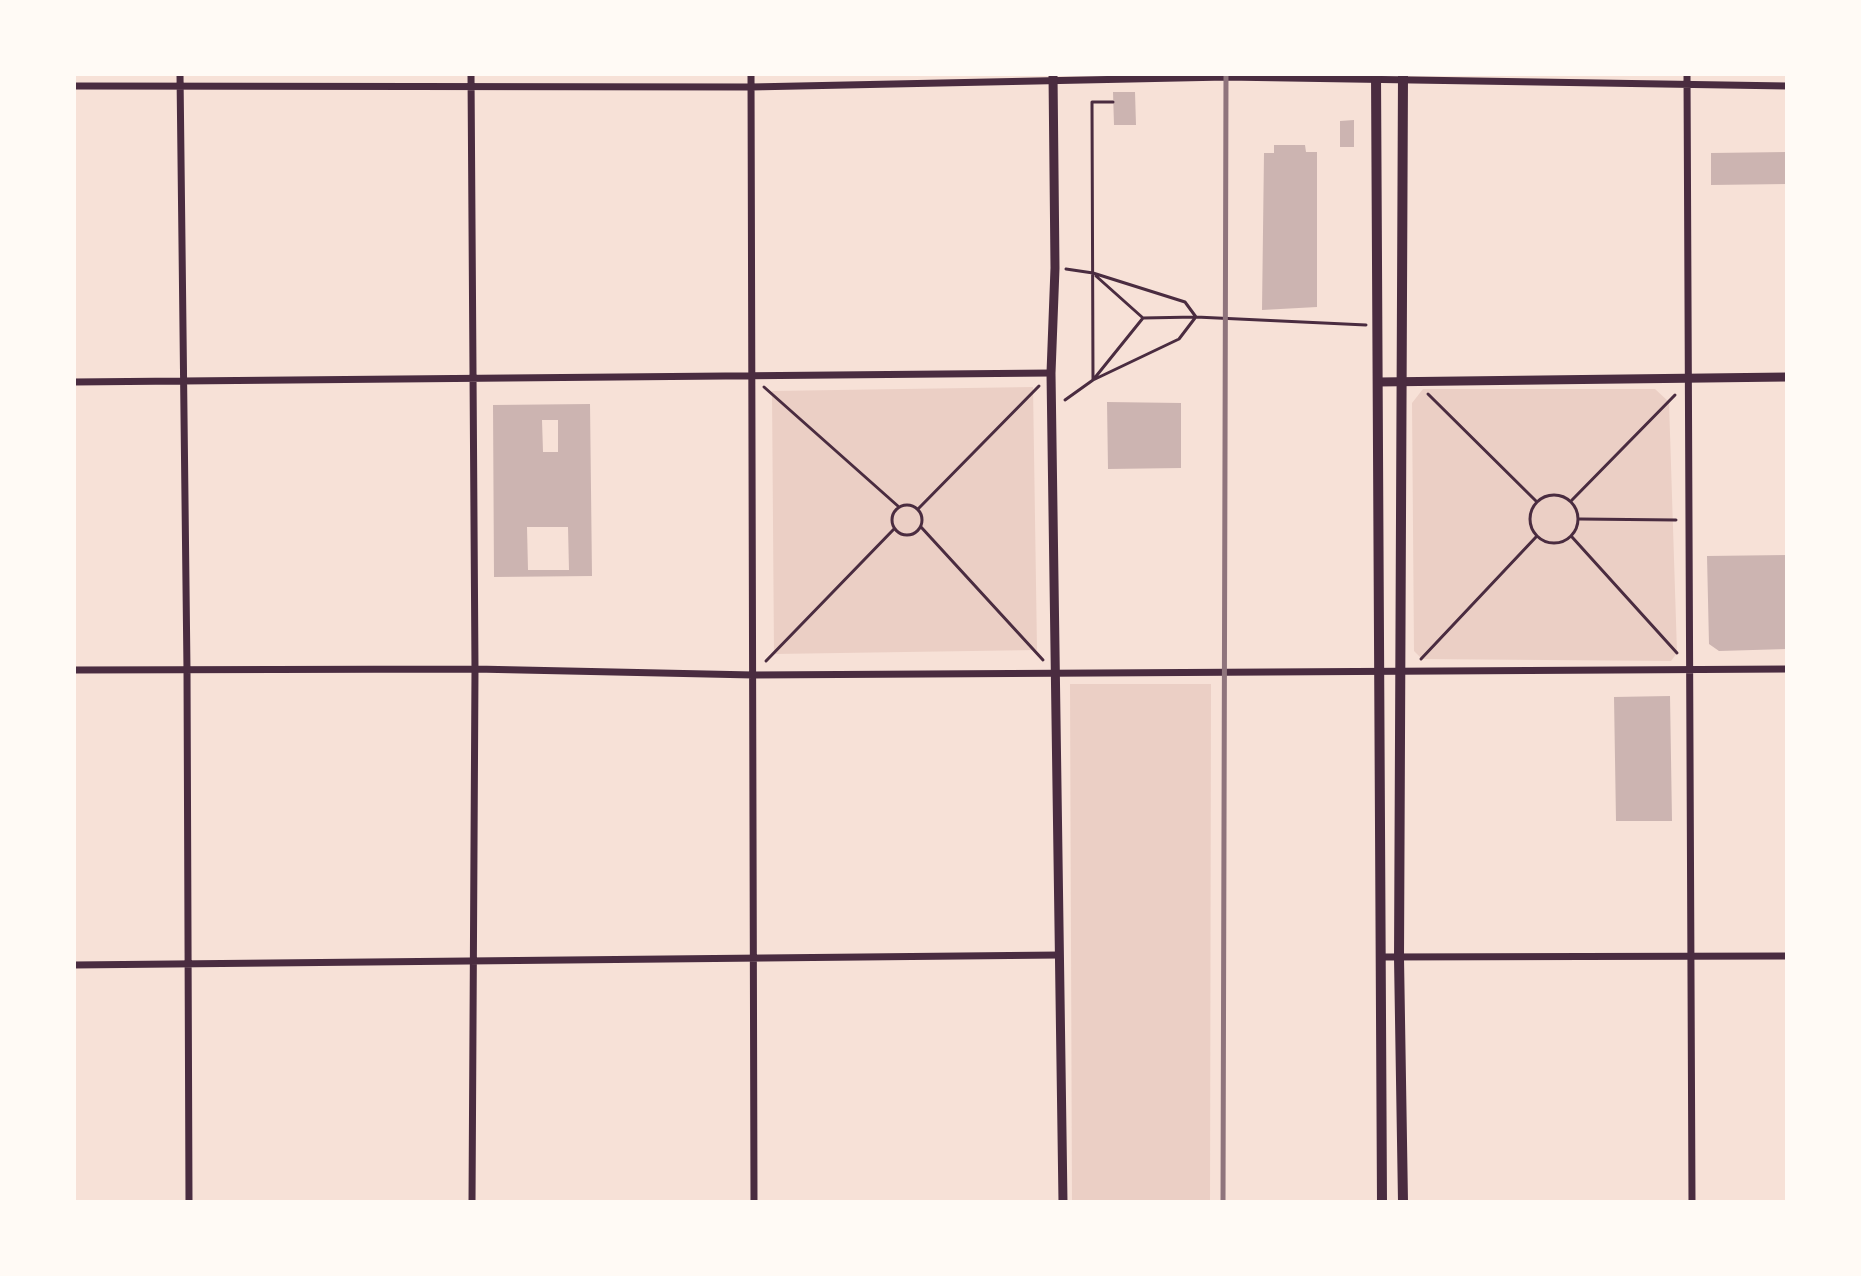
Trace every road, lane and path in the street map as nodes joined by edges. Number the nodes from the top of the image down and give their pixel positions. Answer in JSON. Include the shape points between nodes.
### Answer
{"nodes":[{"id":1,"x":180,"y":74,"type":"edge"},
{"id":2,"x":471,"y":74,"type":"edge"},
{"id":3,"x":751,"y":74,"type":"edge"},
{"id":4,"x":1687,"y":74,"type":"edge"},
{"id":5,"x":1053,"y":76,"type":"edge"},
{"id":6,"x":1376,"y":76,"type":"edge"},
{"id":7,"x":1403,"y":77,"type":"edge"},
{"id":8,"x":180,"y":85,"type":"junction"},
{"id":9,"x":74,"y":86,"type":"edge"},
{"id":10,"x":471,"y":86,"type":"junction"},
{"id":11,"x":1787,"y":86,"type":"edge"},
{"id":12,"x":751,"y":87,"type":"junction"},
{"id":13,"x":1687,"y":87,"type":"junction"},
{"id":14,"x":1113,"y":102,"type":"dead end"},
{"id":15,"x":1055,"y":268,"type":"junction"},
{"id":16,"x":1093,"y":273,"type":"junction"},
{"id":17,"x":1196,"y":317,"type":"junction"},
{"id":18,"x":1143,"y":318,"type":"junction"},
{"id":19,"x":1378,"y":325,"type":"junction"},
{"id":20,"x":1051,"y":373,"type":"junction"},
{"id":21,"x":752,"y":376,"type":"junction"},
{"id":22,"x":1787,"y":377,"type":"edge"},
{"id":23,"x":1688,"y":378,"type":"junction"},
{"id":24,"x":472,"y":379,"type":"junction"},
{"id":25,"x":1093,"y":380,"type":"junction"},
{"id":26,"x":182,"y":381,"type":"junction"},
{"id":27,"x":74,"y":382,"type":"edge"},
{"id":28,"x":1378,"y":382,"type":"junction"},
{"id":29,"x":1402,"y":382,"type":"junction"},
{"id":30,"x":1052,"y":409,"type":"junction"},
{"id":31,"x":1572,"y":500,"type":"junction"},
{"id":32,"x":1536,"y":501,"type":"junction"},
{"id":33,"x":899,"y":507,"type":"junction"},
{"id":34,"x":918,"y":509,"type":"junction"},
{"id":35,"x":1580,"y":519,"type":"junction"},
{"id":36,"x":1689,"y":520,"type":"junction"},
{"id":37,"x":921,"y":527,"type":"junction"},
{"id":38,"x":894,"y":529,"type":"junction"},
{"id":39,"x":1536,"y":537,"type":"junction"},
{"id":40,"x":1572,"y":537,"type":"junction"},
{"id":41,"x":475,"y":669,"type":"junction"},
{"id":42,"x":1787,"y":669,"type":"edge"},
{"id":43,"x":74,"y":670,"type":"edge"},
{"id":44,"x":187,"y":670,"type":"junction"},
{"id":45,"x":1689,"y":670,"type":"junction"},
{"id":46,"x":1379,"y":672,"type":"junction"},
{"id":47,"x":1055,"y":673,"type":"junction"},
{"id":48,"x":1400,"y":673,"type":"junction"},
{"id":49,"x":753,"y":675,"type":"junction"},
{"id":50,"x":1059,"y":955,"type":"junction"},
{"id":51,"x":1690,"y":956,"type":"junction"},
{"id":52,"x":1787,"y":956,"type":"edge"},
{"id":53,"x":1380,"y":957,"type":"junction"},
{"id":54,"x":1399,"y":958,"type":"junction"},
{"id":55,"x":754,"y":959,"type":"junction"},
{"id":56,"x":472,"y":962,"type":"junction"},
{"id":57,"x":187,"y":964,"type":"junction"},
{"id":58,"x":74,"y":965,"type":"edge"},
{"id":59,"x":189,"y":1202,"type":"edge"},
{"id":60,"x":472,"y":1202,"type":"edge"},
{"id":61,"x":754,"y":1202,"type":"edge"},
{"id":62,"x":1063,"y":1202,"type":"edge"},
{"id":63,"x":1382,"y":1202,"type":"edge"},
{"id":64,"x":1403,"y":1202,"type":"edge"},
{"id":65,"x":1692,"y":1202,"type":"edge"}],
"edges":[{"from":1,"to":8,"type":"street"},
{"from":2,"to":10,"type":"street"},
{"from":3,"to":12,"type":"street"},
{"from":4,"to":13,"type":"street"},
{"from":5,"to":6,"type":"street"},
{"from":5,"to":12,"type":"street"},
{"from":5,"to":15,"type":"street"},
{"from":6,"to":7,"type":"street"},
{"from":6,"to":19,"type":"main road"},
{"from":7,"to":13,"type":"street"},
{"from":7,"to":29,"type":"main road"},
{"from":8,"to":9,"type":"street"},
{"from":8,"to":10,"type":"street"},
{"from":8,"to":26,"type":"street"},
{"from":10,"to":12,"type":"street"},
{"from":10,"to":24,"type":"street"},
{"from":11,"to":13,"type":"street"},
{"from":12,"to":21,"type":"street"},
{"from":13,"to":23,"type":"street"},
{"from":14,"to":16,"type":"path","via":[[1092,102]]},
{"from":15,"to":16,"type":"path"},
{"from":15,"to":20,"type":"street"},
{"from":16,"to":17,"type":"path","via":[[1185,302]]},
{"from":16,"to":18,"type":"path"},
{"from":16,"to":25,"type":"path"},
{"from":17,"to":18,"type":"path"},
{"from":17,"to":19,"type":"path"},
{"from":17,"to":25,"type":"path","via":[[1179,339]]},
{"from":18,"to":25,"type":"path"},
{"from":19,"to":28,"type":"main road"},
{"from":20,"to":21,"type":"street"},
{"from":20,"to":30,"type":"street"},
{"from":20,"to":34,"type":"path"},
{"from":21,"to":24,"type":"street"},
{"from":21,"to":33,"type":"path"},
{"from":21,"to":49,"type":"street"},
{"from":22,"to":23,"type":"street"},
{"from":23,"to":29,"type":"street"},
{"from":23,"to":31,"type":"path"},
{"from":23,"to":36,"type":"street"},
{"from":24,"to":26,"type":"street"},
{"from":24,"to":41,"type":"street"},
{"from":25,"to":30,"type":"path"},
{"from":26,"to":27,"type":"street"},
{"from":26,"to":44,"type":"street"},
{"from":28,"to":29,"type":"street"},
{"from":28,"to":46,"type":"main road"},
{"from":29,"to":32,"type":"path","via":[[1423,389]]},
{"from":29,"to":48,"type":"main road"},
{"from":30,"to":47,"type":"street"},
{"from":31,"to":32,"type":"path","via":[[1552,494]]},
{"from":31,"to":35,"type":"path"},
{"from":32,"to":39,"type":"path","via":[[1529,518]]},
{"from":33,"to":34,"type":"path","via":[[909,504]]},
{"from":33,"to":38,"type":"path","via":[[891,517]]},
{"from":34,"to":37,"type":"path"},
{"from":35,"to":36,"type":"path"},
{"from":35,"to":40,"type":"path"},
{"from":36,"to":45,"type":"street"},
{"from":37,"to":38,"type":"path","via":[[913,535]]},
{"from":37,"to":47,"type":"path"},
{"from":38,"to":49,"type":"path"},
{"from":39,"to":40,"type":"path","via":[[1555,544]]},
{"from":39,"to":48,"type":"path","via":[[1422,659]]},
{"from":40,"to":45,"type":"path"},
{"from":41,"to":44,"type":"street"},
{"from":41,"to":49,"type":"street"},
{"from":41,"to":56,"type":"street"},
{"from":42,"to":45,"type":"street"},
{"from":43,"to":44,"type":"street"},
{"from":44,"to":57,"type":"street"},
{"from":45,"to":48,"type":"street"},
{"from":45,"to":51,"type":"street"},
{"from":46,"to":47,"type":"street"},
{"from":46,"to":48,"type":"street"},
{"from":46,"to":53,"type":"main road"},
{"from":47,"to":49,"type":"street"},
{"from":47,"to":50,"type":"street"},
{"from":48,"to":54,"type":"main road"},
{"from":49,"to":55,"type":"street"},
{"from":50,"to":55,"type":"street"},
{"from":50,"to":62,"type":"street"},
{"from":51,"to":52,"type":"street"},
{"from":51,"to":54,"type":"street"},
{"from":51,"to":65,"type":"street"},
{"from":53,"to":54,"type":"street"},
{"from":53,"to":63,"type":"main road"},
{"from":54,"to":64,"type":"main road"},
{"from":55,"to":56,"type":"street"},
{"from":55,"to":61,"type":"street"},
{"from":56,"to":57,"type":"street"},
{"from":56,"to":60,"type":"street"},
{"from":57,"to":58,"type":"street"},
{"from":57,"to":59,"type":"street"}]}
